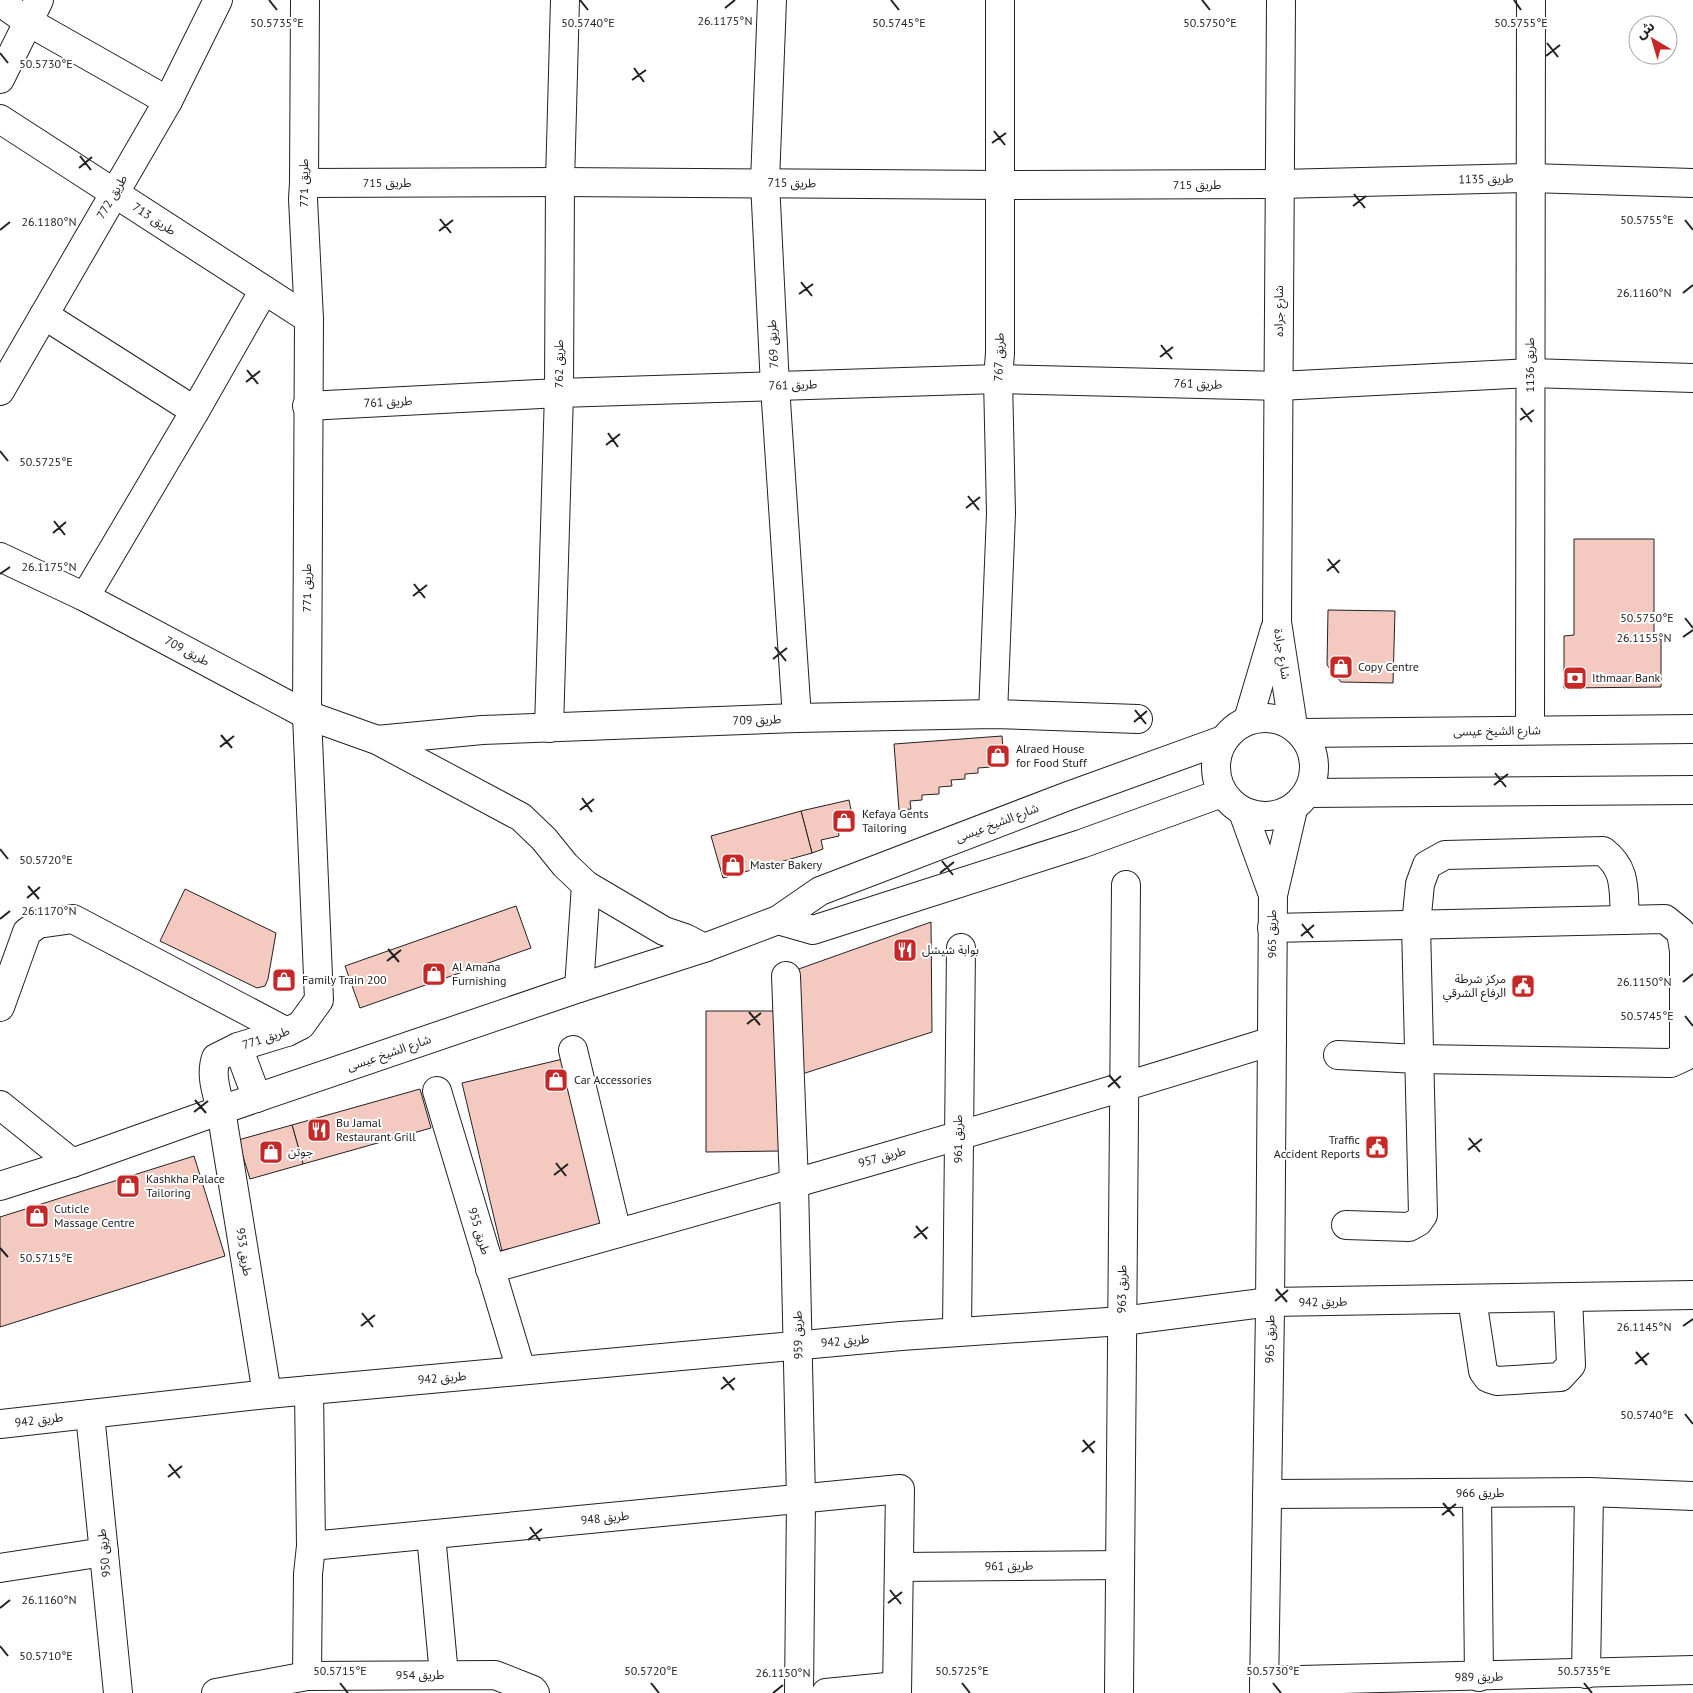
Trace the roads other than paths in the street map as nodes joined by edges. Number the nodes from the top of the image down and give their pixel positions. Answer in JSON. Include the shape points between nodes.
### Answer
{"nodes":[{"id":1,"x":218,"y":0,"type":"edge"},
{"id":2,"x":305,"y":0,"type":"edge"},
{"id":3,"x":565,"y":0,"type":"edge"},
{"id":4,"x":772,"y":0,"type":"edge"},
{"id":5,"x":1000,"y":0,"type":"edge"},
{"id":6,"x":1281,"y":0,"type":"edge"},
{"id":7,"x":1531,"y":0,"type":"edge"},
{"id":8,"x":0,"y":2,"type":"edge"},
{"id":9,"x":33,"y":10,"type":"edge"},
{"id":10,"x":0,"y":80,"type":"edge"},
{"id":11,"x":168,"y":101,"type":"junction"},
{"id":12,"x":0,"y":119,"type":"edge"},
{"id":13,"x":1530,"y":178,"type":"junction"},
{"id":14,"x":560,"y":182,"type":"junction"},
{"id":15,"x":765,"y":182,"type":"junction"},
{"id":16,"x":304,"y":183,"type":"junction"},
{"id":17,"x":1693,"y":183,"type":"edge"},
{"id":18,"x":1279,"y":184,"type":"junction"},
{"id":19,"x":1001,"y":185,"type":"junction"},
{"id":20,"x":114,"y":193,"type":"junction"},
{"id":21,"x":264,"y":290,"type":"junction"},
{"id":22,"x":44,"y":315,"type":"junction"},
{"id":23,"x":309,"y":319,"type":"junction"},
{"id":24,"x":9,"y":354,"type":"edge"},
{"id":25,"x":1530,"y":373,"type":"junction"},
{"id":26,"x":1693,"y":378,"type":"edge"},
{"id":27,"x":998,"y":379,"type":"junction"},
{"id":28,"x":775,"y":386,"type":"junction"},
{"id":29,"x":1278,"y":386,"type":"junction"},
{"id":30,"x":0,"y":391,"type":"edge"},
{"id":31,"x":559,"y":393,"type":"junction"},
{"id":32,"x":307,"y":406,"type":"junction"},
{"id":33,"x":195,"y":411,"type":"junction"},
{"id":34,"x":0,"y":557,"type":"edge"},
{"id":35,"x":84,"y":597,"type":"junction"},
{"id":36,"x":1277,"y":622,"type":"junction"},
{"id":37,"x":993,"y":714,"type":"junction"},
{"id":38,"x":307,"y":715,"type":"junction"},
{"id":39,"x":797,"y":718,"type":"junction"},
{"id":40,"x":1138,"y":719,"type":"dead end"},
{"id":41,"x":1248,"y":720,"type":"junction"},
{"id":42,"x":549,"y":728,"type":"junction"},
{"id":43,"x":1297,"y":729,"type":"junction"},
{"id":44,"x":1693,"y":729,"type":"edge"},
{"id":45,"x":1530,"y":730,"type":"junction"},
{"id":46,"x":377,"y":740,"type":"junction"},
{"id":47,"x":1223,"y":740,"type":"junction"},
{"id":48,"x":1693,"y":790,"type":"edge"},
{"id":49,"x":1222,"y":793,"type":"junction"},
{"id":50,"x":1300,"y":801,"type":"junction"},
{"id":51,"x":1244,"y":812,"type":"junction"},
{"id":52,"x":1126,"y":884,"type":"dead end"},
{"id":53,"x":586,"y":885,"type":"junction"},
{"id":54,"x":1272,"y":895,"type":"junction"},
{"id":55,"x":778,"y":920,"type":"junction"},
{"id":56,"x":1625,"y":920,"type":"junction"},
{"id":57,"x":1416,"y":925,"type":"junction"},
{"id":58,"x":1272,"y":928,"type":"junction"},
{"id":59,"x":704,"y":948,"type":"junction"},
{"id":60,"x":961,"y":948,"type":"dead end"},
{"id":61,"x":786,"y":976,"type":"dead end"},
{"id":62,"x":580,"y":988,"type":"junction"},
{"id":63,"x":0,"y":1007,"type":"edge"},
{"id":64,"x":287,"y":1032,"type":"junction"},
{"id":65,"x":1272,"y":1041,"type":"junction"},
{"id":66,"x":238,"y":1047,"type":"junction"},
{"id":67,"x":573,"y":1050,"type":"dead end"},
{"id":68,"x":1338,"y":1055,"type":"dead end"},
{"id":69,"x":1418,"y":1059,"type":"junction"},
{"id":70,"x":1124,"y":1087,"type":"junction"},
{"id":71,"x":437,"y":1091,"type":"dead end"},
{"id":72,"x":257,"y":1098,"type":"junction"},
{"id":73,"x":0,"y":1105,"type":"edge"},
{"id":74,"x":221,"y":1110,"type":"junction"},
{"id":75,"x":958,"y":1135,"type":"junction"},
{"id":76,"x":72,"y":1163,"type":"junction"},
{"id":77,"x":794,"y":1183,"type":"junction"},
{"id":78,"x":0,"y":1186,"type":"edge"},
{"id":79,"x":1346,"y":1225,"type":"dead end"},
{"id":80,"x":617,"y":1234,"type":"junction"},
{"id":81,"x":490,"y":1269,"type":"junction"},
{"id":82,"x":1693,"y":1295,"type":"edge"},
{"id":83,"x":1568,"y":1298,"type":"junction"},
{"id":84,"x":1472,"y":1299,"type":"junction"},
{"id":85,"x":1270,"y":1302,"type":"junction"},
{"id":86,"x":1122,"y":1321,"type":"junction"},
{"id":87,"x":957,"y":1331,"type":"junction"},
{"id":88,"x":798,"y":1345,"type":"junction"},
{"id":89,"x":521,"y":1370,"type":"junction"},
{"id":90,"x":309,"y":1390,"type":"junction"},
{"id":91,"x":267,"y":1394,"type":"junction"},
{"id":92,"x":90,"y":1414,"type":"junction"},
{"id":93,"x":0,"y":1424,"type":"edge"},
{"id":94,"x":1589,"y":1492,"type":"junction"},
{"id":95,"x":1477,"y":1493,"type":"junction"},
{"id":96,"x":1267,"y":1494,"type":"junction"},
{"id":97,"x":1693,"y":1496,"type":"edge"},
{"id":98,"x":801,"y":1498,"type":"junction"},
{"id":99,"x":431,"y":1535,"type":"junction"},
{"id":100,"x":310,"y":1546,"type":"junction"},
{"id":101,"x":104,"y":1552,"type":"junction"},
{"id":102,"x":1120,"y":1565,"type":"junction"},
{"id":103,"x":898,"y":1567,"type":"junction"},
{"id":104,"x":0,"y":1568,"type":"edge"},
{"id":105,"x":1693,"y":1670,"type":"edge"},
{"id":106,"x":1586,"y":1674,"type":"junction"},
{"id":107,"x":444,"y":1675,"type":"junction"},
{"id":108,"x":307,"y":1676,"type":"junction"},
{"id":109,"x":1479,"y":1677,"type":"junction"},
{"id":110,"x":1264,"y":1687,"type":"edge"},
{"id":111,"x":897,"y":1690,"type":"edge"},
{"id":112,"x":534,"y":1691,"type":"edge"},
{"id":113,"x":118,"y":1693,"type":"edge"},
{"id":114,"x":216,"y":1693,"type":"edge"},
{"id":115,"x":799,"y":1693,"type":"edge"},
{"id":116,"x":826,"y":1693,"type":"edge"},
{"id":117,"x":1119,"y":1693,"type":"edge"}],
"edges":[{"from":1,"to":11,"type":"street","name":"طريق 772"},
{"from":2,"to":16,"type":"street","name":"طريق 771"},
{"from":3,"to":14,"type":"street","name":"طريق 762"},
{"from":4,"to":15,"type":"street","name":"طريق 769"},
{"from":5,"to":19,"type":"street","name":"طريق 767"},
{"from":6,"to":18,"type":"street","name":"شارع جراده"},
{"from":7,"to":13,"type":"street","name":"طريق 1136"},
{"from":8,"to":9,"type":"street"},
{"from":9,"to":10,"type":"street"},
{"from":9,"to":11,"type":"street"},
{"from":11,"to":20,"type":"street","name":"طريق 772"},
{"from":12,"to":20,"type":"street","name":"طريق 713"},
{"from":13,"to":17,"type":"street","name":"طريق 1135"},
{"from":13,"to":18,"type":"street","name":"طريق 1135"},
{"from":13,"to":25,"type":"street","name":"طريق 1136"},
{"from":14,"to":15,"type":"street","name":"طريق 715"},
{"from":14,"to":16,"type":"street","name":"طريق 715"},
{"from":14,"to":31,"type":"street","name":"طريق 762"},
{"from":15,"to":19,"type":"street","name":"طريق 715"},
{"from":15,"to":28,"type":"street","name":"طريق 769"},
{"from":16,"to":23,"type":"street","name":"طريق 771"},
{"from":18,"to":19,"type":"street","name":"طريق 715"},
{"from":18,"to":29,"type":"street","name":"شارع جراده"},
{"from":19,"to":27,"type":"street","name":"طريق 767"},
{"from":20,"to":21,"type":"street","name":"طريق 713"},
{"from":20,"to":22,"type":"street","name":"طريق 772"},
{"from":21,"to":23,"type":"street","name":"طريق 713"},
{"from":21,"to":33,"type":"street"},
{"from":22,"to":24,"type":"street","name":"طريق 772"},
{"from":22,"to":33,"type":"street"},
{"from":23,"to":32,"type":"street","name":"طريق 771"},
{"from":24,"to":30,"type":"street","name":"طريق 772"},
{"from":25,"to":26,"type":"street","name":"طريق 761"},
{"from":25,"to":29,"type":"street","name":"طريق 761"},
{"from":25,"to":45,"type":"street","name":"طريق 1136"},
{"from":27,"to":28,"type":"street","name":"طريق 761"},
{"from":27,"to":29,"type":"street","name":"طريق 761"},
{"from":27,"to":37,"type":"street","name":"طريق 767","via":[[1001,513]]},
{"from":28,"to":31,"type":"street","name":"طريق 761"},
{"from":28,"to":39,"type":"street","name":"طريق 769"},
{"from":29,"to":36,"type":"street","name":"شارع جراده"},
{"from":31,"to":32,"type":"street","name":"طريق 761"},
{"from":31,"to":42,"type":"street","name":"طريق 762"},
{"from":32,"to":38,"type":"street","name":"طريق 771"},
{"from":33,"to":35,"type":"street"},
{"from":34,"to":35,"type":"street","name":"طريق 709"},
{"from":35,"to":38,"type":"street","name":"طريق 709"},
{"from":36,"to":41,"type":"street","name":"شارع جرادة"},
{"from":36,"to":43,"type":"street","name":"شارع جرادة"},
{"from":37,"to":39,"type":"street","name":"طريق 709"},
{"from":37,"to":40,"type":"street","name":"طريق 709"},
{"from":38,"to":46,"type":"street","name":"طريق 709"},
{"from":38,"to":64,"type":"street","name":"طريق 771","via":[[319,1000],[301,1025]]},
{"from":39,"to":42,"type":"street","name":"طريق 709"},
{"from":41,"to":43,"type":"street","via":[[1263,717],[1279,719]]},
{"from":41,"to":47,"type":"street"},
{"from":42,"to":46,"type":"street","name":"طريق 709","via":[[482,730]]},
{"from":43,"to":45,"type":"street","name":"شارع الشيخ عيسى"},
{"from":43,"to":50,"type":"street","via":[[1310,746],[1314,761],[1314,777]]},
{"from":44,"to":45,"type":"street","name":"شارع الشيخ عيسى"},
{"from":46,"to":53,"type":"street","name":"طريق 709","via":[[521,817]]},
{"from":47,"to":49,"type":"street","via":[[1215,766]]},
{"from":47,"to":55,"type":"street","name":"شارع الشيخ عيسى","via":[[820,891]]},
{"from":48,"to":50,"type":"street"},
{"from":49,"to":51,"type":"street"},
{"from":49,"to":55,"type":"street","via":[[1081,844],[813,930]]},
{"from":50,"to":51,"type":"street","via":[[1277,816],[1260,817]]},
{"from":50,"to":54,"type":"street","name":"طريق 965"},
{"from":51,"to":54,"type":"street","name":"طريق 965"},
{"from":52,"to":70,"type":"street","name":"طريق 963"},
{"from":53,"to":59,"type":"street","name":"طريق 709","via":[[664,932]]},
{"from":53,"to":62,"type":"street"},
{"from":54,"to":58,"type":"street","name":"طريق 965"},
{"from":55,"to":59,"type":"street","name":"شارع الشيخ عيسى"},
{"from":56,"to":57,"type":"street"},
{"from":56,"to":57,"type":"street","via":[[1621,873],[1612,858],[1603,851],[1465,854],[1445,855],[1427,865],[1420,884]]},
{"from":56,"to":69,"type":"street","via":[[1665,919],[1681,932],[1684,951],[1684,1057],[1671,1063]]},
{"from":57,"to":58,"type":"street"},
{"from":57,"to":69,"type":"street"},
{"from":58,"to":65,"type":"street","name":"طريق 965"},
{"from":59,"to":62,"type":"street","name":"شارع الشيخ عيسى"},
{"from":60,"to":75,"type":"street","name":"طريق 961"},
{"from":61,"to":77,"type":"street","name":"طريق 959"},
{"from":62,"to":72,"type":"street","name":"شارع الشيخ عيسى"},
{"from":63,"to":64,"type":"street","via":[[27,932],[38,924],[73,919]]},
{"from":64,"to":66,"type":"street","name":"طريق 771"},
{"from":65,"to":70,"type":"street","name":"طريق 957"},
{"from":65,"to":85,"type":"street","name":"طريق 965"},
{"from":66,"to":72,"type":"street"},
{"from":66,"to":74,"type":"street","name":"طريق 771","via":[[216,1058],[213,1066]]},
{"from":67,"to":80,"type":"street"},
{"from":68,"to":69,"type":"street"},
{"from":69,"to":79,"type":"street","via":[[1423,1215],[1409,1227]]},
{"from":70,"to":75,"type":"street","name":"طريق 957"},
{"from":70,"to":86,"type":"street","name":"طريق 963"},
{"from":71,"to":81,"type":"street","name":"طريق 955"},
{"from":72,"to":74,"type":"street","name":"شارع الشيخ عيسى"},
{"from":73,"to":76,"type":"street"},
{"from":74,"to":76,"type":"street","name":"شارع الشيخ عيسى"},
{"from":74,"to":91,"type":"street","name":"طريق 953"},
{"from":75,"to":77,"type":"street","name":"طريق 957"},
{"from":75,"to":87,"type":"street","name":"طريق 961"},
{"from":76,"to":78,"type":"street","name":"شارع الشيخ عيسى"},
{"from":77,"to":80,"type":"street","name":"طريق 957"},
{"from":77,"to":88,"type":"street","name":"طريق 959"},
{"from":80,"to":81,"type":"street","name":"طريق 957"},
{"from":81,"to":89,"type":"street","name":"طريق 955"},
{"from":82,"to":83,"type":"street","name":"طريق 942"},
{"from":83,"to":84,"type":"street","name":"طريق 942"},
{"from":83,"to":84,"type":"street","via":[[1571,1365],[1560,1377],[1497,1381],[1488,1378],[1483,1371]]},
{"from":84,"to":85,"type":"street","name":"طريق 942"},
{"from":85,"to":86,"type":"street","name":"طريق 942"},
{"from":85,"to":96,"type":"street","name":"طريق 965"},
{"from":86,"to":87,"type":"street","name":"طريق 942"},
{"from":86,"to":102,"type":"street","name":"طريق 963"},
{"from":87,"to":88,"type":"street","name":"طريق 942"},
{"from":88,"to":89,"type":"street","name":"طريق 942"},
{"from":88,"to":98,"type":"street","name":"طريق 959"},
{"from":89,"to":90,"type":"street","name":"طريق 942"},
{"from":90,"to":91,"type":"street","name":"طريق 942"},
{"from":90,"to":100,"type":"street"},
{"from":91,"to":92,"type":"street","name":"طريق 942"},
{"from":92,"to":93,"type":"street","name":"طريق 942"},
{"from":92,"to":101,"type":"street","name":"طريق 950"},
{"from":94,"to":95,"type":"street","name":"طريق 966"},
{"from":94,"to":97,"type":"street","name":"طريق 966"},
{"from":94,"to":106,"type":"street"},
{"from":95,"to":96,"type":"street","name":"طريق 966"},
{"from":95,"to":109,"type":"street"},
{"from":96,"to":110,"type":"street","name":"طريق 965"},
{"from":98,"to":99,"type":"street","name":"طريق 948"},
{"from":98,"to":103,"type":"street","name":"طريق 948","via":[[900,1489]]},
{"from":98,"to":115,"type":"street","name":"طريق 959"},
{"from":99,"to":100,"type":"street","name":"طريق 948"},
{"from":99,"to":107,"type":"street"},
{"from":100,"to":108,"type":"street"},
{"from":101,"to":104,"type":"street"},
{"from":101,"to":113,"type":"street","name":"طريق 950"},
{"from":102,"to":103,"type":"street","name":"طريق 961"},
{"from":102,"to":117,"type":"street","name":"طريق 963"},
{"from":103,"to":111,"type":"street"},
{"from":105,"to":106,"type":"street","name":"طريق 989"},
{"from":106,"to":109,"type":"street","name":"طريق 989"},
{"from":107,"to":108,"type":"street","name":"طريق 954"},
{"from":107,"to":112,"type":"street","name":"طريق 954","via":[[496,1675]]},
{"from":108,"to":114,"type":"street","name":"طريق 954"},
{"from":109,"to":110,"type":"street","name":"طريق 989"},
{"from":111,"to":116,"type":"street"}]}
